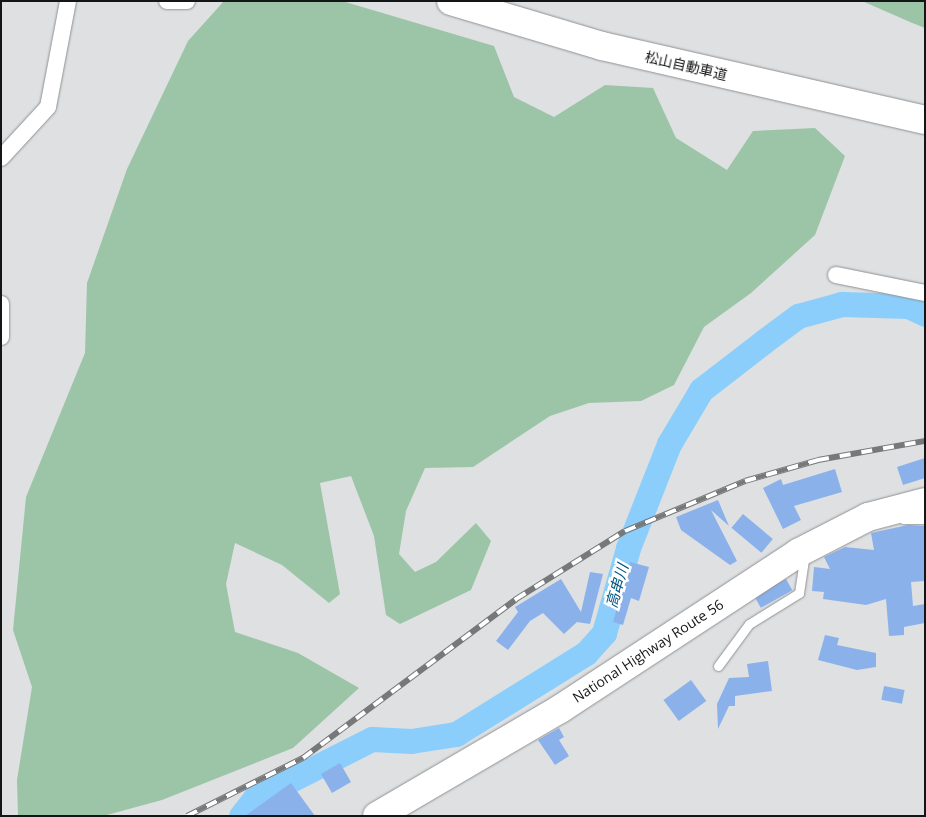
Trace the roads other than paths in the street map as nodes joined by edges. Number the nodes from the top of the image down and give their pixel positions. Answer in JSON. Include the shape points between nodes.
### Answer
{"nodes":[{"id":1,"x":68,"y":1,"type":"edge"},
{"id":2,"x":167,"y":1,"type":"edge"},
{"id":3,"x":187,"y":1,"type":"edge"},
{"id":4,"x":451,"y":1,"type":"edge"},
{"id":5,"x":925,"y":120,"type":"edge"},
{"id":6,"x":1,"y":158,"type":"edge"},
{"id":7,"x":836,"y":275,"type":"dead end"},
{"id":8,"x":925,"y":293,"type":"edge"},
{"id":9,"x":1,"y":304,"type":"edge"},
{"id":10,"x":1,"y":337,"type":"edge"},
{"id":11,"x":925,"y":502,"type":"edge"},
{"id":12,"x":868,"y":518,"type":"junction"},
{"id":13,"x":925,"y":519,"type":"edge"},
{"id":14,"x":806,"y":549,"type":"junction"},
{"id":15,"x":718,"y":666,"type":"dead end"},
{"id":16,"x":377,"y":816,"type":"edge"}],
"edges":[{"from":1,"to":6,"type":"street","via":[[48,106]]},
{"from":2,"to":3,"type":"street"},
{"from":4,"to":5,"type":"highway","name":"松山自動車道","via":[[602,46]]},
{"from":7,"to":8,"type":"street"},
{"from":9,"to":10,"type":"street"},
{"from":11,"to":12,"type":"highway","name":"National Highway Route 56"},
{"from":12,"to":13,"type":"lane"},
{"from":12,"to":14,"type":"highway","name":"National Highway Route 56"},
{"from":14,"to":15,"type":"lane","via":[[799,593],[749,624]]},
{"from":14,"to":16,"type":"highway","name":"National Highway Route 56","via":[[560,709]]}]}
